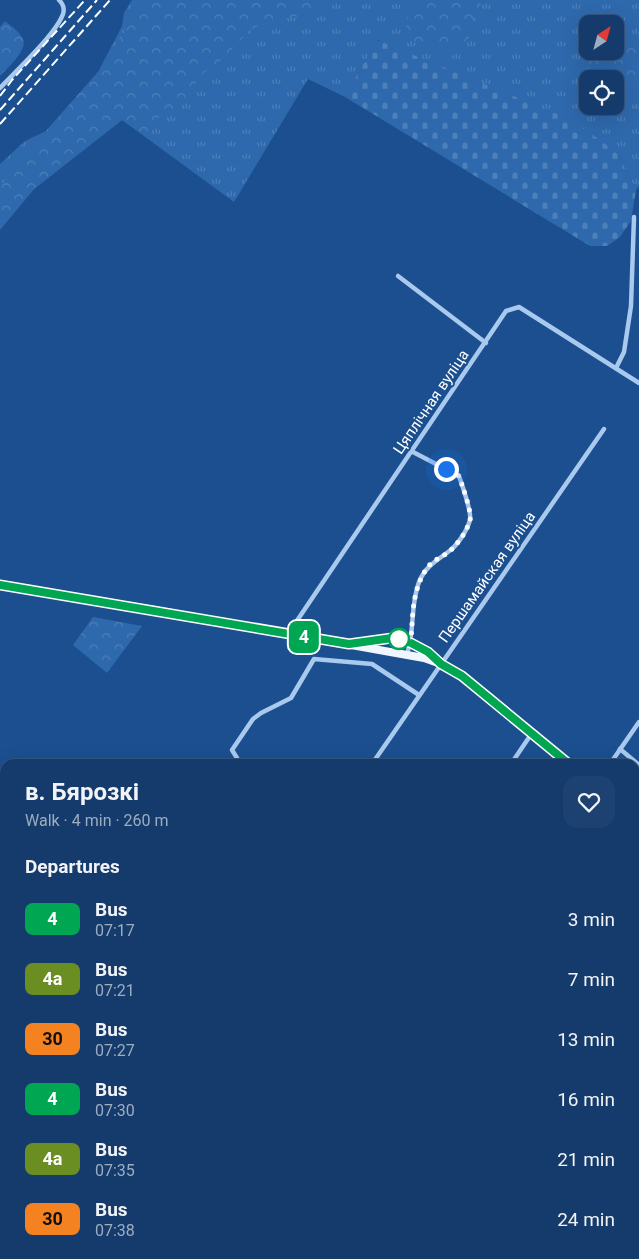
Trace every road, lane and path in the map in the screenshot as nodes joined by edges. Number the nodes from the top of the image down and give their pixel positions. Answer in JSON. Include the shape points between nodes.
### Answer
{"nodes":[{"id":1,"x":59,"y":0,"type":"edge"},
{"id":2,"x":0,"y":88,"type":"edge"},
{"id":3,"x":634,"y":217,"type":"dead end"},
{"id":4,"x":398,"y":276,"type":"dead end"},
{"id":5,"x":486,"y":343,"type":"junction"},
{"id":6,"x":616,"y":368,"type":"junction"},
{"id":7,"x":639,"y":382,"type":"edge"},
{"id":8,"x":604,"y":429,"type":"dead end"},
{"id":9,"x":413,"y":452,"type":"junction"},
{"id":10,"x":0,"y":585,"type":"edge"},
{"id":11,"x":288,"y":634,"type":"junction"},
{"id":12,"x":407,"y":654,"type":"junction"},
{"id":13,"x":441,"y":664,"type":"junction"},
{"id":14,"x":419,"y":694,"type":"junction"},
{"id":15,"x":639,"y":722,"type":"edge"},
{"id":16,"x":532,"y":733,"type":"junction"},
{"id":17,"x":620,"y":749,"type":"junction"},
{"id":18,"x":237,"y":758,"type":"dead end"},
{"id":19,"x":375,"y":759,"type":"edge"},
{"id":20,"x":514,"y":759,"type":"edge"},
{"id":21,"x":563,"y":759,"type":"edge"},
{"id":22,"x":613,"y":759,"type":"edge"},
{"id":23,"x":632,"y":759,"type":"edge"}],
"edges":[{"from":1,"to":2,"type":"street","via":[[64,13],[56,27]]},
{"from":3,"to":6,"type":"street","via":[[631,306],[624,352]]},
{"from":4,"to":5,"type":"street"},
{"from":5,"to":6,"type":"street","name":"Цяплічная вуліца","via":[[506,312],[519,307]]},
{"from":5,"to":9,"type":"street","name":"Цяплічная вуліца"},
{"from":6,"to":7,"type":"street","name":"Цяплічная вуліца"},
{"from":8,"to":13,"type":"street","name":"Першамайская вуліца"},
{"from":9,"to":11,"type":"street","name":"Цяплічная вуліца"},
{"from":9,"to":12,"type":"street","via":[[459,476],[470,520],[461,538],[450,551],[428,566],[420,580],[414,598],[411,643]]},
{"from":10,"to":11,"type":"main road"},
{"from":11,"to":12,"type":"main road"},
{"from":12,"to":13,"type":"main road"},
{"from":13,"to":14,"type":"street","name":"Першамайская вуліца"},
{"from":13,"to":16,"type":"main road","via":[[462,676]]},
{"from":14,"to":18,"type":"street","via":[[372,664],[314,659],[291,698],[253,719],[232,750]]},
{"from":14,"to":19,"type":"street","name":"Першамайская вуліца"},
{"from":15,"to":17,"type":"street"},
{"from":16,"to":20,"type":"street"},
{"from":16,"to":21,"type":"main road"},
{"from":17,"to":22,"type":"street"},
{"from":17,"to":23,"type":"street"}]}
